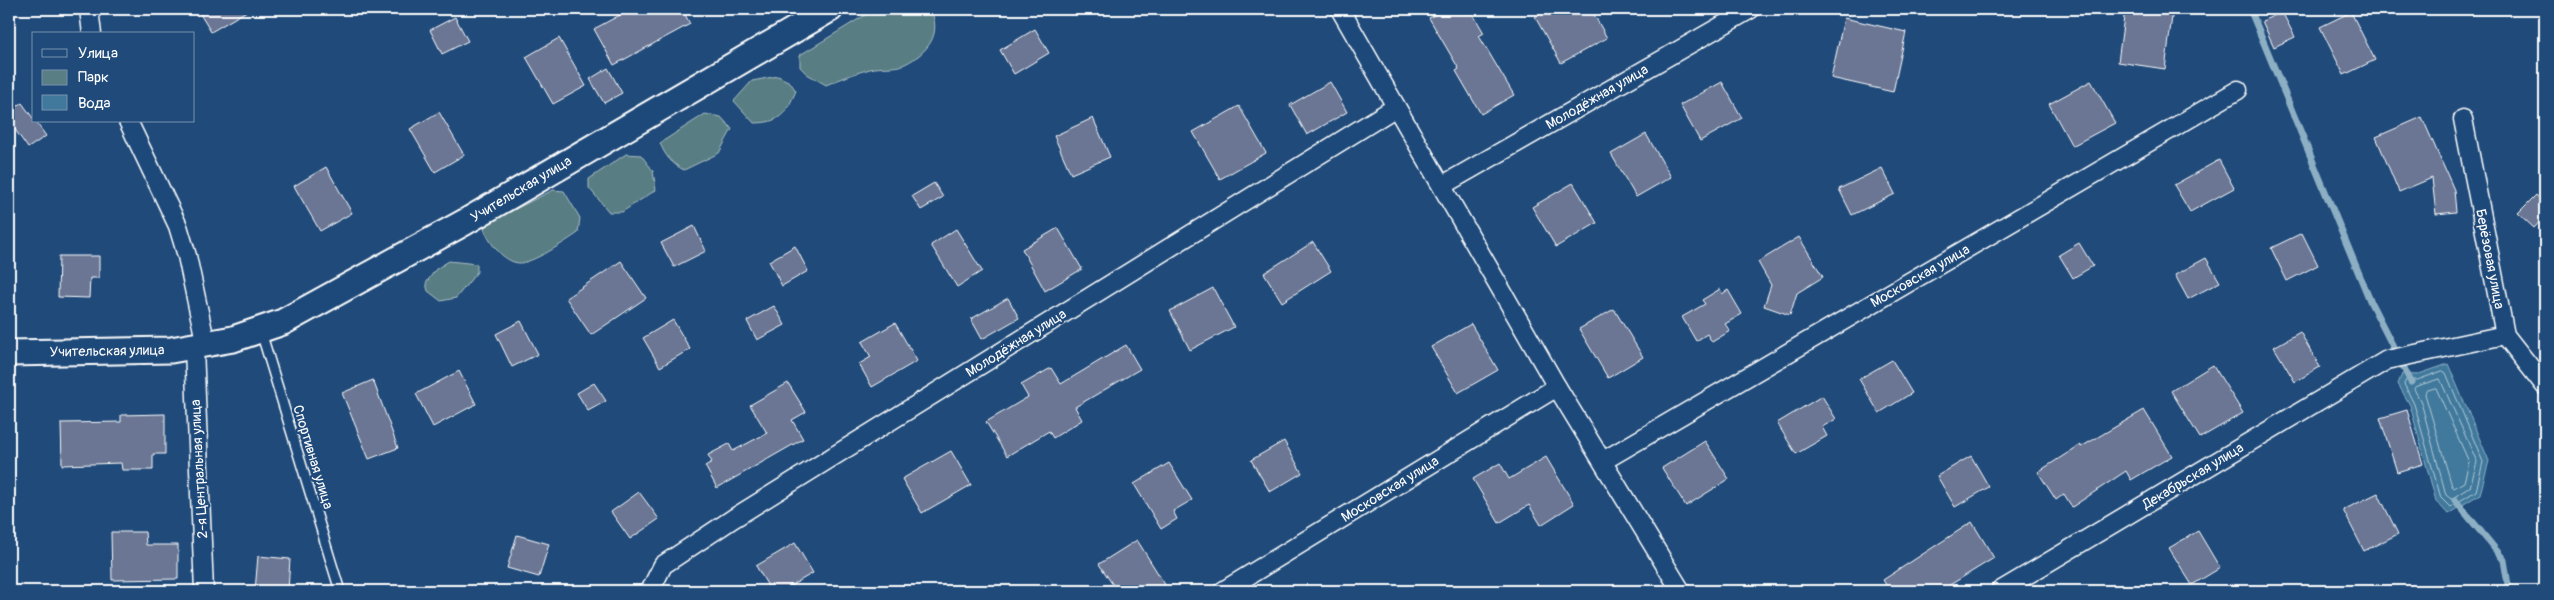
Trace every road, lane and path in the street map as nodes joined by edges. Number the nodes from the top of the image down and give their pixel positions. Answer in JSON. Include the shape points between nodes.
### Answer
{"nodes":[{"id":1,"x":89,"y":9,"type":"edge"},
{"id":2,"x":1340,"y":9,"type":"edge"},
{"id":3,"x":1752,"y":9,"type":"edge"},
{"id":4,"x":828,"y":10,"type":"edge"},
{"id":5,"x":92,"y":32,"type":"edge"},
{"id":6,"x":2238,"y":90,"type":"dead end"},
{"id":7,"x":1396,"y":107,"type":"junction"},
{"id":8,"x":2463,"y":119,"type":"dead end"},
{"id":9,"x":128,"y":122,"type":"edge"},
{"id":10,"x":1443,"y":184,"type":"junction"},
{"id":11,"x":261,"y":332,"type":"junction"},
{"id":12,"x":2504,"y":335,"type":"junction"},
{"id":13,"x":200,"y":347,"type":"junction"},
{"id":14,"x":9,"y":353,"type":"edge"},
{"id":15,"x":2545,"y":386,"type":"edge"},
{"id":16,"x":1557,"y":387,"type":"junction"},
{"id":17,"x":1603,"y":461,"type":"junction"},
{"id":18,"x":204,"y":591,"type":"edge"},
{"id":19,"x":340,"y":591,"type":"edge"},
{"id":20,"x":650,"y":591,"type":"edge"},
{"id":21,"x":1223,"y":591,"type":"edge"},
{"id":22,"x":1681,"y":591,"type":"edge"},
{"id":23,"x":2000,"y":591,"type":"edge"}],
"edges":[{"from":1,"to":5,"type":"street"},
{"from":2,"to":7,"type":"street"},
{"from":3,"to":10,"type":"street","name":"Молодёжная улица"},
{"from":4,"to":11,"type":"street","name":"Учительская улица","via":[[423,246],[307,311]]},
{"from":6,"to":17,"type":"street","name":"Московская улица"},
{"from":7,"to":10,"type":"street"},
{"from":7,"to":20,"type":"street","name":"Молодёжная улица","via":[[726,523],[663,565]]},
{"from":8,"to":12,"type":"street","name":"Берёзовая улица"},
{"from":9,"to":13,"type":"street","via":[[178,226],[188,256]]},
{"from":10,"to":16,"type":"street"},
{"from":11,"to":13,"type":"street","name":"Учительская улица"},
{"from":11,"to":19,"type":"lane","name":"Спортивная улица"},
{"from":12,"to":15,"type":"street","name":"Берёзовая улица"},
{"from":12,"to":23,"type":"street","name":"Декабрьская улица","via":[[2387,360]]},
{"from":13,"to":14,"type":"street","name":"Учительская улица"},
{"from":13,"to":18,"type":"street","name":"2-я Центральная улица"},
{"from":16,"to":17,"type":"street"},
{"from":16,"to":21,"type":"street","name":"Московская улица"},
{"from":17,"to":22,"type":"street"}]}
